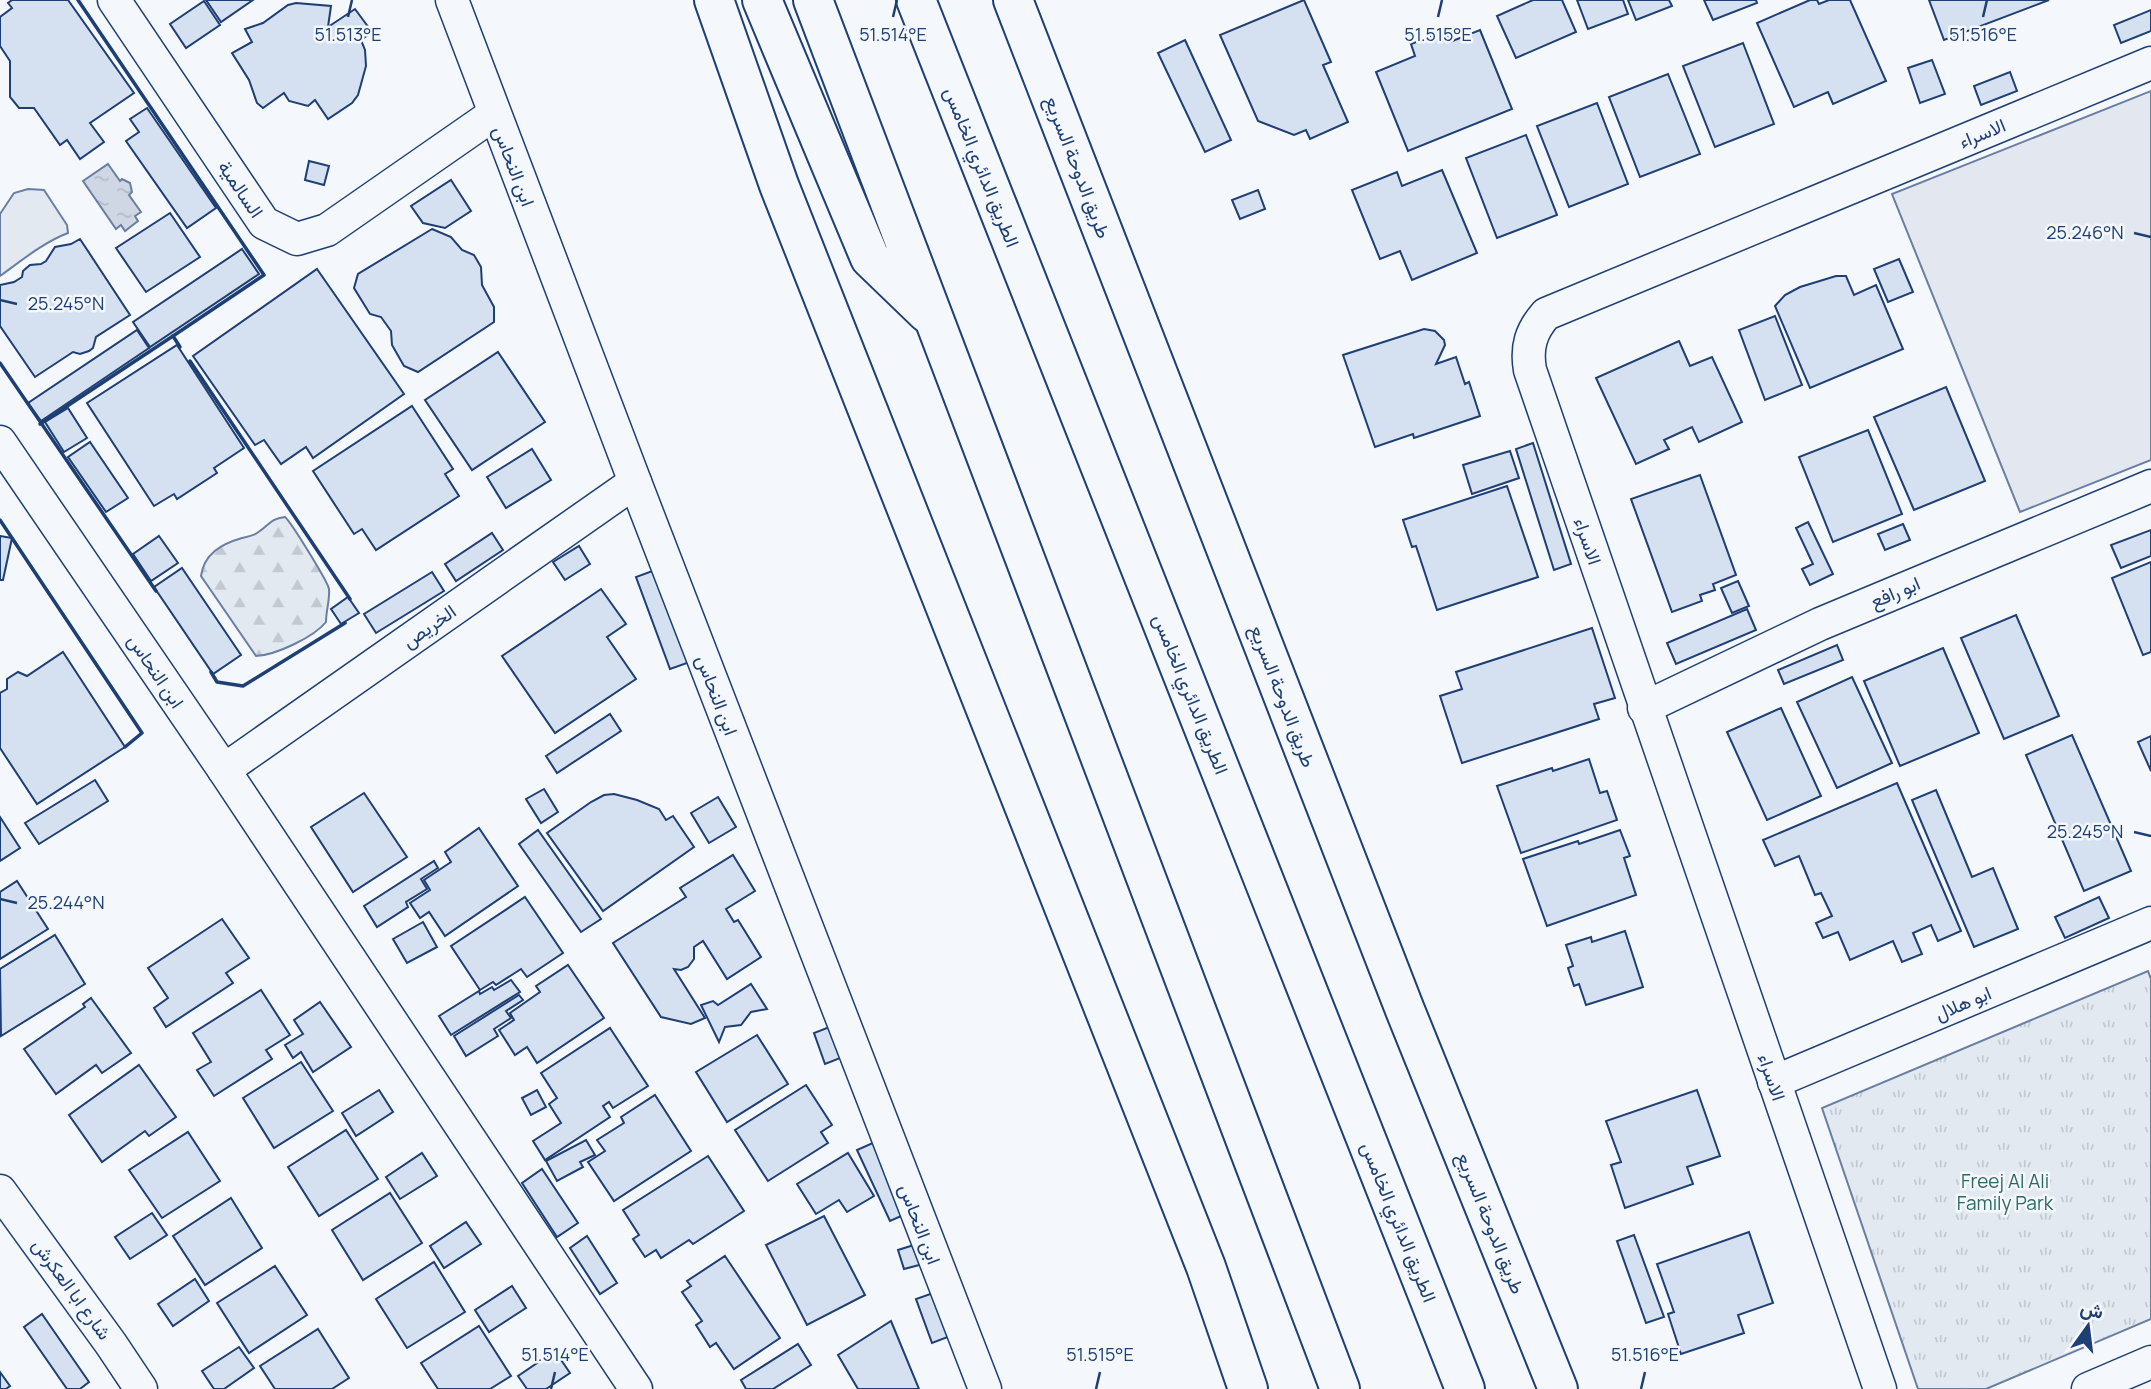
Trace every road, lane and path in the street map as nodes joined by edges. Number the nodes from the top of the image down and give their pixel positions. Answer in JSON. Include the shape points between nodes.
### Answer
{"nodes":[{"id":1,"x":114,"y":0,"type":"edge"},
{"id":2,"x":452,"y":0,"type":"edge"},
{"id":3,"x":714,"y":0,"type":"edge"},
{"id":4,"x":762,"y":0,"type":"edge"},
{"id":5,"x":813,"y":0,"type":"edge"},
{"id":6,"x":916,"y":0,"type":"edge"},
{"id":7,"x":1013,"y":0,"type":"edge"},
{"id":8,"x":2151,"y":64,"type":"edge"},
{"id":9,"x":494,"y":114,"type":"junction"},
{"id":10,"x":935,"y":321,"type":"junction"},
{"id":11,"x":0,"y":443,"type":"edge"},
{"id":12,"x":635,"y":482,"type":"junction"},
{"id":13,"x":2151,"y":486,"type":"edge"},
{"id":14,"x":1644,"y":708,"type":"junction"},
{"id":15,"x":223,"y":770,"type":"junction"},
{"id":16,"x":2151,"y":923,"type":"edge"},
{"id":17,"x":1774,"y":1082,"type":"junction"},
{"id":18,"x":0,"y":1191,"type":"edge"},
{"id":19,"x":2151,"y":1362,"type":"edge"},
{"id":20,"x":141,"y":1389,"type":"edge"},
{"id":21,"x":636,"y":1389,"type":"edge"},
{"id":22,"x":985,"y":1389,"type":"edge"},
{"id":23,"x":1248,"y":1389,"type":"edge"},
{"id":24,"x":1340,"y":1389,"type":"edge"},
{"id":25,"x":1465,"y":1389,"type":"edge"},
{"id":26,"x":1558,"y":1389,"type":"edge"},
{"id":27,"x":1880,"y":1389,"type":"edge"},
{"id":28,"x":2088,"y":1389,"type":"edge"}],
"edges":[{"from":1,"to":9,"type":"street","name":"السالمية","via":[[264,223],[297,240],[327,230]]},
{"from":2,"to":9,"type":"street","name":"ابن النحاس"},
{"from":3,"to":23,"type":"main road","via":[[779,185],[1206,1267]]},
{"from":4,"to":10,"type":"main road","via":[[870,258]]},
{"from":5,"to":10,"type":"main road"},
{"from":6,"to":25,"type":"main road","name":"الطريق الدائري الخامس"},
{"from":7,"to":26,"type":"main road","name":"طريق الدوحة السريع","via":[[1400,997]]},
{"from":8,"to":14,"type":"street","name":"الاسراء","via":[[1546,314],[1536,326],[1530,340],[1530,370]]},
{"from":9,"to":12,"type":"street","name":"ابن النحاس"},
{"from":10,"to":24,"type":"main road"},
{"from":11,"to":15,"type":"street","name":"ابن النحاس"},
{"from":12,"to":15,"type":"street","name":"الخريص"},
{"from":12,"to":22,"type":"street","name":"ابن النحاس"},
{"from":13,"to":14,"type":"street","name":"ابو رافع","via":[[1819,624]]},
{"from":14,"to":17,"type":"street","name":"الاسراء"},
{"from":15,"to":21,"type":"street","name":"ابن النحاس"},
{"from":16,"to":17,"type":"street","name":"ابو هلال"},
{"from":17,"to":27,"type":"street","name":"الاسراء"},
{"from":18,"to":20,"type":"street","name":"شارع ابا العكرش"},
{"from":19,"to":28,"type":"street"}]}
